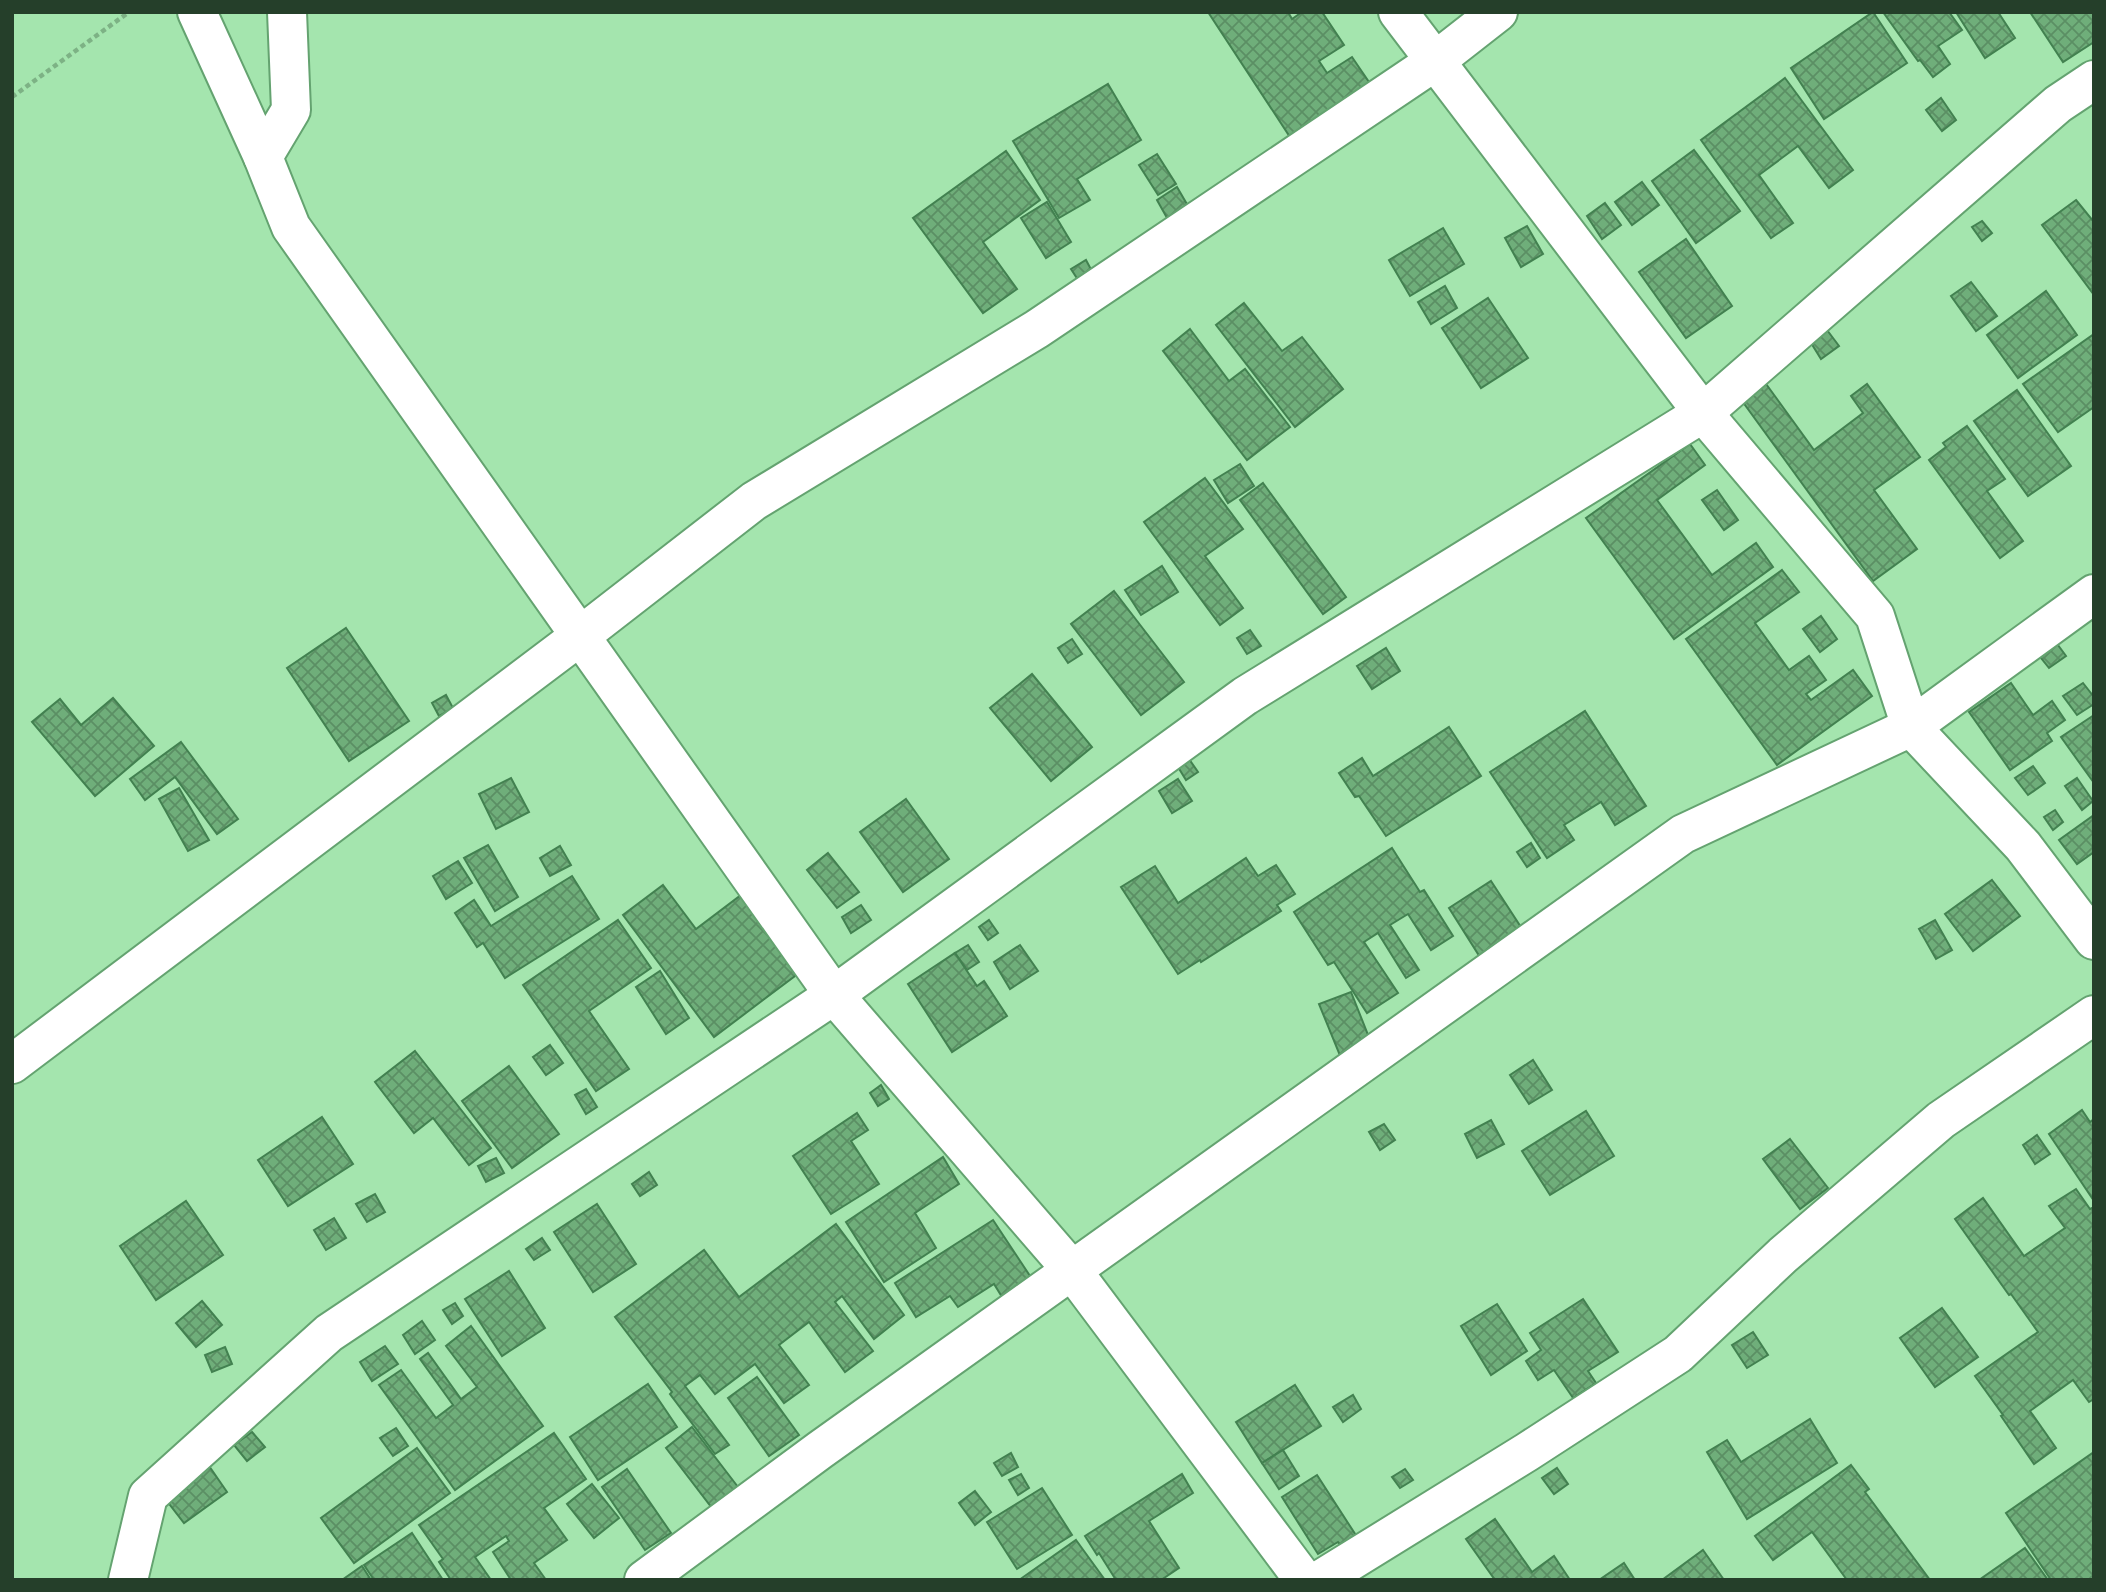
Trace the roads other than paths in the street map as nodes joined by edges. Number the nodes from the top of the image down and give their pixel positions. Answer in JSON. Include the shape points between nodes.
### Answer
{"nodes":[{"id":1,"x":197,"y":12,"type":"edge"},
{"id":2,"x":287,"y":12,"type":"edge"},
{"id":3,"x":1398,"y":12,"type":"edge"},
{"id":4,"x":1498,"y":12,"type":"edge"},
{"id":5,"x":1434,"y":62,"type":"junction"},
{"id":6,"x":2094,"y":80,"type":"edge"},
{"id":7,"x":263,"y":157,"type":"junction"},
{"id":8,"x":1703,"y":413,"type":"junction"},
{"id":9,"x":2094,"y":594,"type":"edge"},
{"id":10,"x":580,"y":636,"type":"junction"},
{"id":11,"x":1911,"y":727,"type":"junction"},
{"id":12,"x":2094,"y":940,"type":"edge"},
{"id":13,"x":834,"y":995,"type":"junction"},
{"id":14,"x":2094,"y":1015,"type":"edge"},
{"id":15,"x":12,"y":1064,"type":"edge"},
{"id":16,"x":1071,"y":1269,"type":"junction"},
{"id":17,"x":128,"y":1580,"type":"edge"},
{"id":18,"x":644,"y":1580,"type":"edge"},
{"id":19,"x":1304,"y":1580,"type":"edge"},
{"id":20,"x":1320,"y":1580,"type":"edge"}],
"edges":[{"from":1,"to":7,"type":"street"},
{"from":2,"to":7,"type":"street","via":[[291,110]]},
{"from":3,"to":5,"type":"street"},
{"from":4,"to":5,"type":"street"},
{"from":5,"to":8,"type":"street"},
{"from":5,"to":10,"type":"street","via":[[1037,329],[754,501]]},
{"from":6,"to":8,"type":"street","via":[[2058,104]]},
{"from":7,"to":10,"type":"street","via":[[291,227]]},
{"from":8,"to":11,"type":"street","via":[[1875,616]]},
{"from":8,"to":13,"type":"street","via":[[1245,696]]},
{"from":9,"to":11,"type":"street"},
{"from":10,"to":13,"type":"street"},
{"from":10,"to":15,"type":"street"},
{"from":11,"to":12,"type":"street","via":[[2023,846]]},
{"from":11,"to":16,"type":"street","via":[[1683,834]]},
{"from":13,"to":16,"type":"street"},
{"from":13,"to":17,"type":"street","via":[[329,1334],[148,1496]]},
{"from":14,"to":20,"type":"street","via":[[1941,1120],[1783,1255],[1678,1354]]},
{"from":16,"to":18,"type":"street"},
{"from":16,"to":19,"type":"street"}]}
